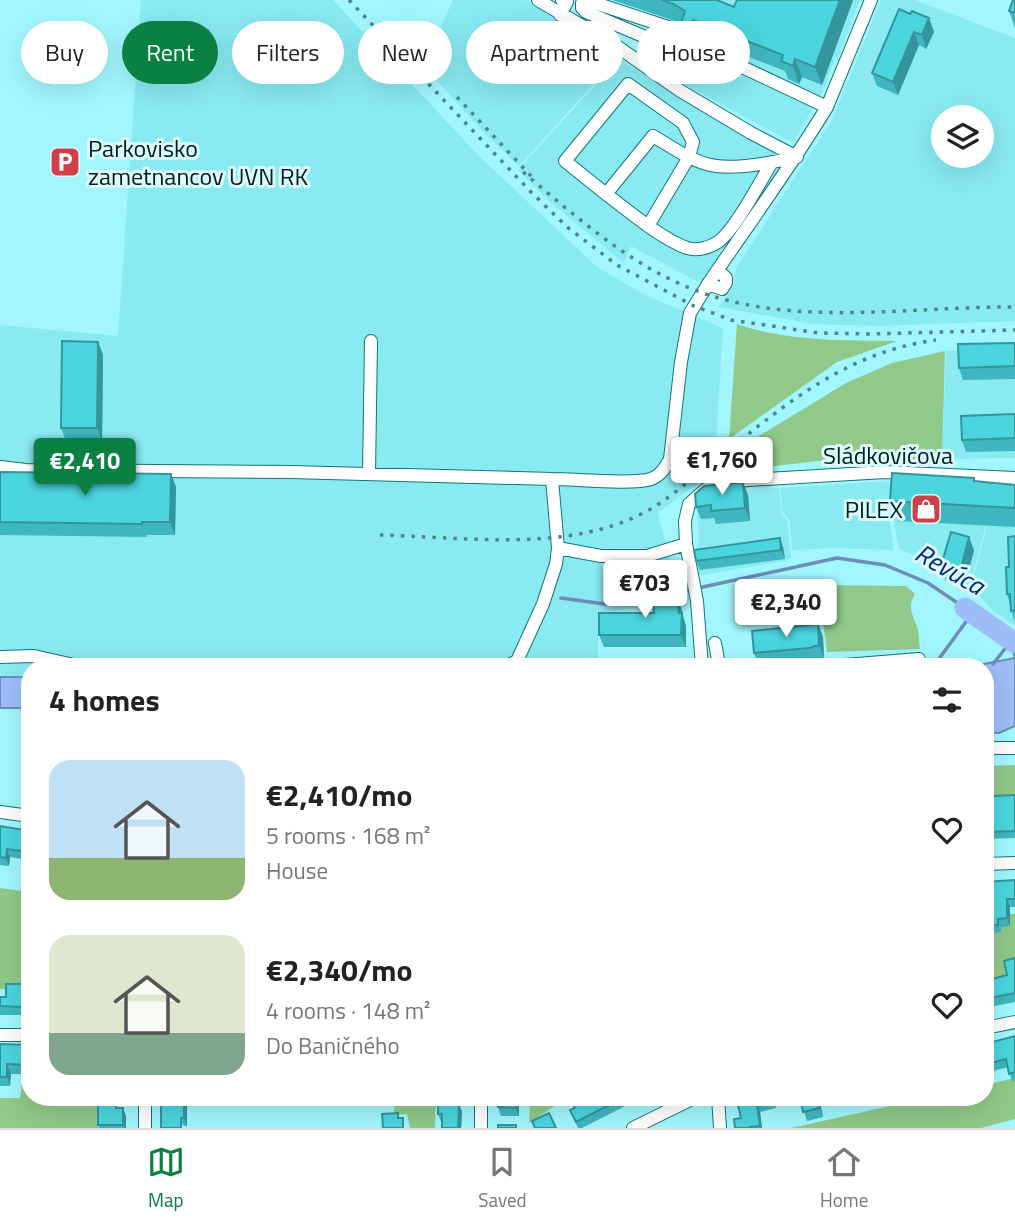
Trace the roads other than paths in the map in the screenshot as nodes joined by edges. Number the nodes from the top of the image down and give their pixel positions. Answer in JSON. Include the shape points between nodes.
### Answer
{"nodes":[{"id":1,"x":538,"y":0,"type":"edge"},
{"id":2,"x":586,"y":0,"type":"edge"},
{"id":3,"x":871,"y":0,"type":"edge"},
{"id":4,"x":566,"y":1,"type":"edge"},
{"id":5,"x":560,"y":15,"type":"junction"},
{"id":6,"x":650,"y":21,"type":"edge"},
{"id":7,"x":637,"y":34,"type":"edge"},
{"id":8,"x":637,"y":61,"type":"edge"},
{"id":9,"x":750,"y":71,"type":"edge"},
{"id":10,"x":673,"y":84,"type":"edge"},
{"id":11,"x":827,"y":107,"type":"junction"},
{"id":12,"x":689,"y":157,"type":"junction"},
{"id":13,"x":797,"y":157,"type":"junction"},
{"id":14,"x":772,"y":162,"type":"junction"},
{"id":15,"x":606,"y":194,"type":"junction"},
{"id":16,"x":648,"y":226,"type":"junction"},
{"id":17,"x":371,"y":341,"type":"dead end"},
{"id":18,"x":0,"y":467,"type":"edge"},
{"id":19,"x":369,"y":474,"type":"junction"},
{"id":20,"x":1015,"y":478,"type":"edge"},
{"id":21,"x":552,"y":479,"type":"junction"},
{"id":22,"x":686,"y":544,"type":"junction"},
{"id":23,"x":558,"y":548,"type":"junction"},
{"id":24,"x":715,"y":643,"type":"dead end"},
{"id":25,"x":0,"y":657,"type":"edge"},
{"id":26,"x":43,"y":658,"type":"edge"},
{"id":27,"x":518,"y":658,"type":"edge"},
{"id":28,"x":703,"y":658,"type":"edge"},
{"id":29,"x":718,"y":658,"type":"edge"},
{"id":30,"x":994,"y":748,"type":"edge"},
{"id":31,"x":1015,"y":748,"type":"edge"},
{"id":32,"x":0,"y":812,"type":"edge"},
{"id":33,"x":21,"y":815,"type":"edge"},
{"id":34,"x":1015,"y":863,"type":"edge"},
{"id":35,"x":994,"y":864,"type":"edge"},
{"id":36,"x":1015,"y":1022,"type":"edge"},
{"id":37,"x":994,"y":1026,"type":"edge"},
{"id":38,"x":0,"y":1035,"type":"edge"},
{"id":39,"x":21,"y":1035,"type":"edge"},
{"id":40,"x":145,"y":1106,"type":"edge"},
{"id":41,"x":481,"y":1106,"type":"edge"},
{"id":42,"x":678,"y":1106,"type":"edge"},
{"id":43,"x":719,"y":1106,"type":"edge"},
{"id":44,"x":145,"y":1128,"type":"edge"},
{"id":45,"x":481,"y":1128,"type":"edge"},
{"id":46,"x":633,"y":1128,"type":"edge"},
{"id":47,"x":720,"y":1128,"type":"edge"}],
"edges":[{"from":1,"to":5,"type":"street"},
{"from":2,"to":6,"type":"street"},
{"from":2,"to":7,"type":"street","via":[[582,8],[586,12]]},
{"from":3,"to":11,"type":"street"},
{"from":4,"to":5,"type":"street"},
{"from":5,"to":8,"type":"street"},
{"from":9,"to":11,"type":"street"},
{"from":10,"to":13,"type":"street"},
{"from":11,"to":13,"type":"street"},
{"from":12,"to":14,"type":"street","via":[[716,166]]},
{"from":12,"to":15,"type":"street","via":[[653,136]]},
{"from":12,"to":15,"type":"street","via":[[693,142],[683,123],[628,84],[565,161]]},
{"from":12,"to":16,"type":"street"},
{"from":13,"to":14,"type":"street"},
{"from":13,"to":21,"type":"street","via":[[690,313],[670,460],[663,471],[651,479]]},
{"from":14,"to":16,"type":"street","via":[[719,241],[703,249],[688,248]]},
{"from":15,"to":16,"type":"street"},
{"from":17,"to":19,"type":"street"},
{"from":18,"to":19,"type":"street"},
{"from":19,"to":21,"type":"street"},
{"from":20,"to":22,"type":"street","name":"Sládkovičova","via":[[885,472],[720,485],[706,489],[690,504]]},
{"from":21,"to":23,"type":"street"},
{"from":22,"to":23,"type":"street","via":[[647,556],[601,556]]},
{"from":22,"to":28,"type":"street","via":[[706,623]]},
{"from":23,"to":27,"type":"street","via":[[543,604]]},
{"from":24,"to":29,"type":"street"},
{"from":25,"to":26,"type":"street"},
{"from":30,"to":31,"type":"street"},
{"from":32,"to":33,"type":"street"},
{"from":34,"to":35,"type":"street"},
{"from":36,"to":37,"type":"street"},
{"from":38,"to":39,"type":"street"},
{"from":40,"to":44,"type":"street"},
{"from":41,"to":45,"type":"street"},
{"from":42,"to":46,"type":"street"},
{"from":43,"to":47,"type":"street"}]}
